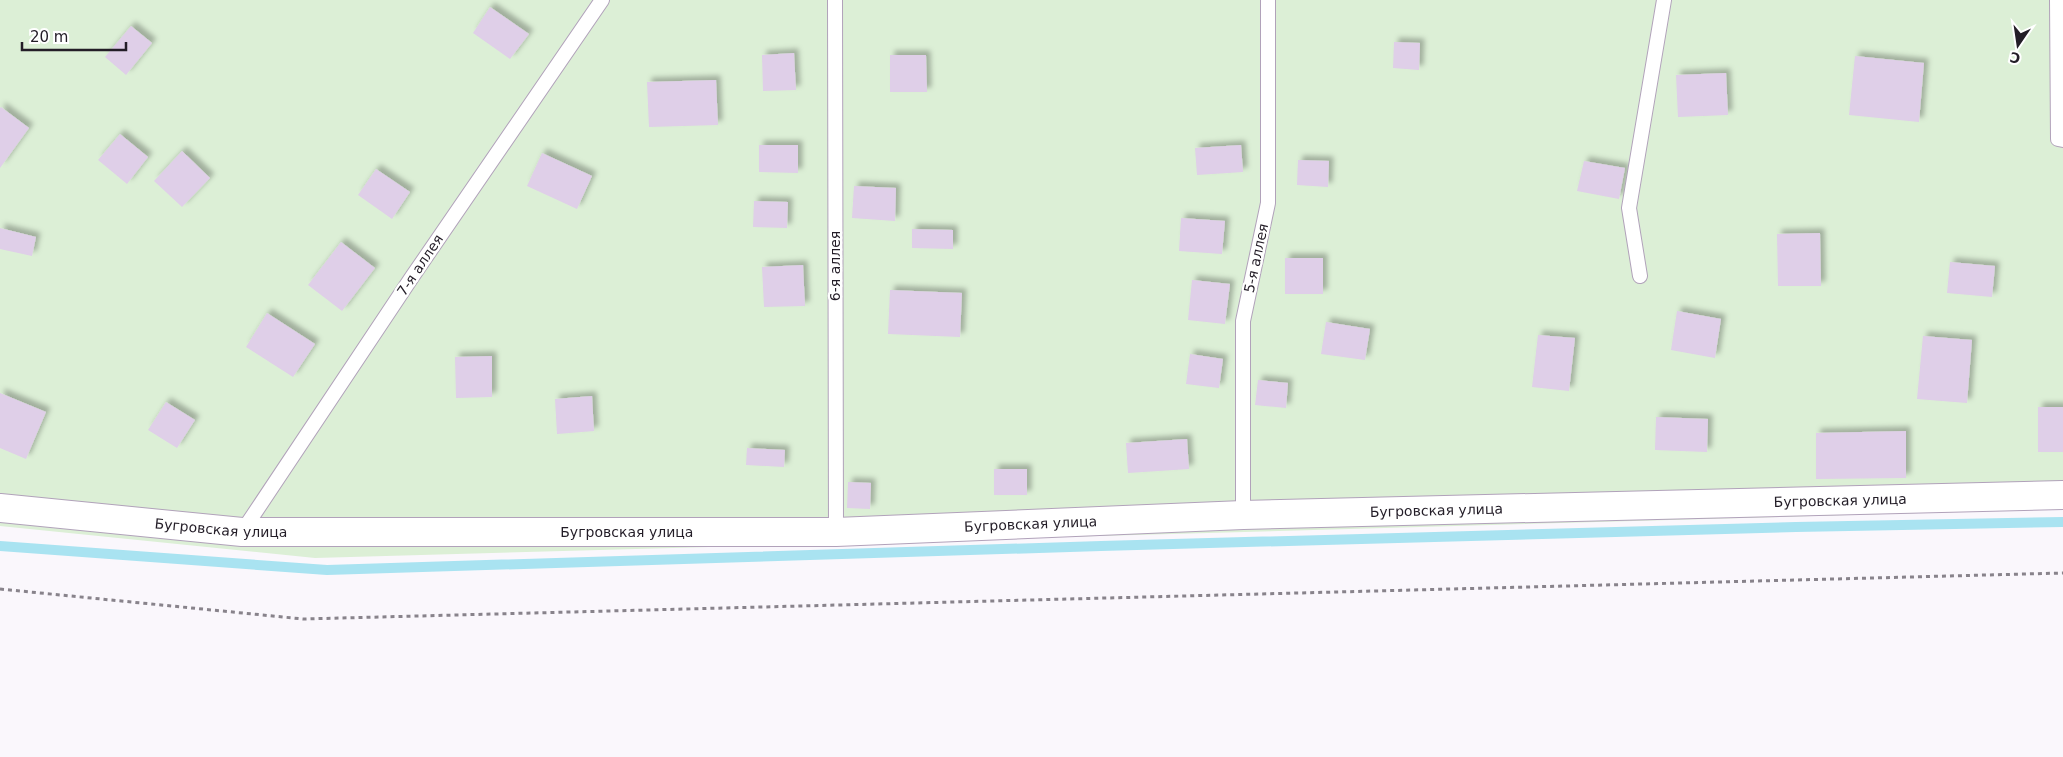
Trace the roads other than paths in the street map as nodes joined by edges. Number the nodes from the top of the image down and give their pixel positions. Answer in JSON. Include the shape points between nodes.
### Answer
{"nodes":[{"id":1,"x":602,"y":0,"type":"edge"},
{"id":2,"x":835,"y":0,"type":"edge"},
{"id":3,"x":1268,"y":0,"type":"edge"},
{"id":4,"x":1664,"y":0,"type":"edge"},
{"id":5,"x":2058,"y":0,"type":"edge"},
{"id":6,"x":2063,"y":140,"type":"edge"},
{"id":7,"x":1640,"y":276,"type":"dead end"},
{"id":8,"x":2063,"y":495,"type":"edge"},
{"id":9,"x":0,"y":508,"type":"edge"},
{"id":10,"x":1243,"y":515,"type":"junction"},
{"id":11,"x":242,"y":532,"type":"junction"},
{"id":12,"x":836,"y":532,"type":"junction"}],
"edges":[{"from":1,"to":11,"type":"lane","name":"7-я аллея","via":[[406,285]]},
{"from":2,"to":12,"type":"lane","name":"6-я аллея"},
{"from":3,"to":10,"type":"lane","name":"5-я аллея","via":[[1268,202],[1243,321]]},
{"from":4,"to":7,"type":"lane","via":[[1629,208]]},
{"from":5,"to":6,"type":"lane","via":[[2058,139]]},
{"from":8,"to":10,"type":"street","name":"Бугровская улица"},
{"from":9,"to":11,"type":"street","name":"Бугровская улица"},
{"from":10,"to":12,"type":"street","name":"Бугровская улица"},
{"from":11,"to":12,"type":"street","name":"Бугровская улица"}]}
